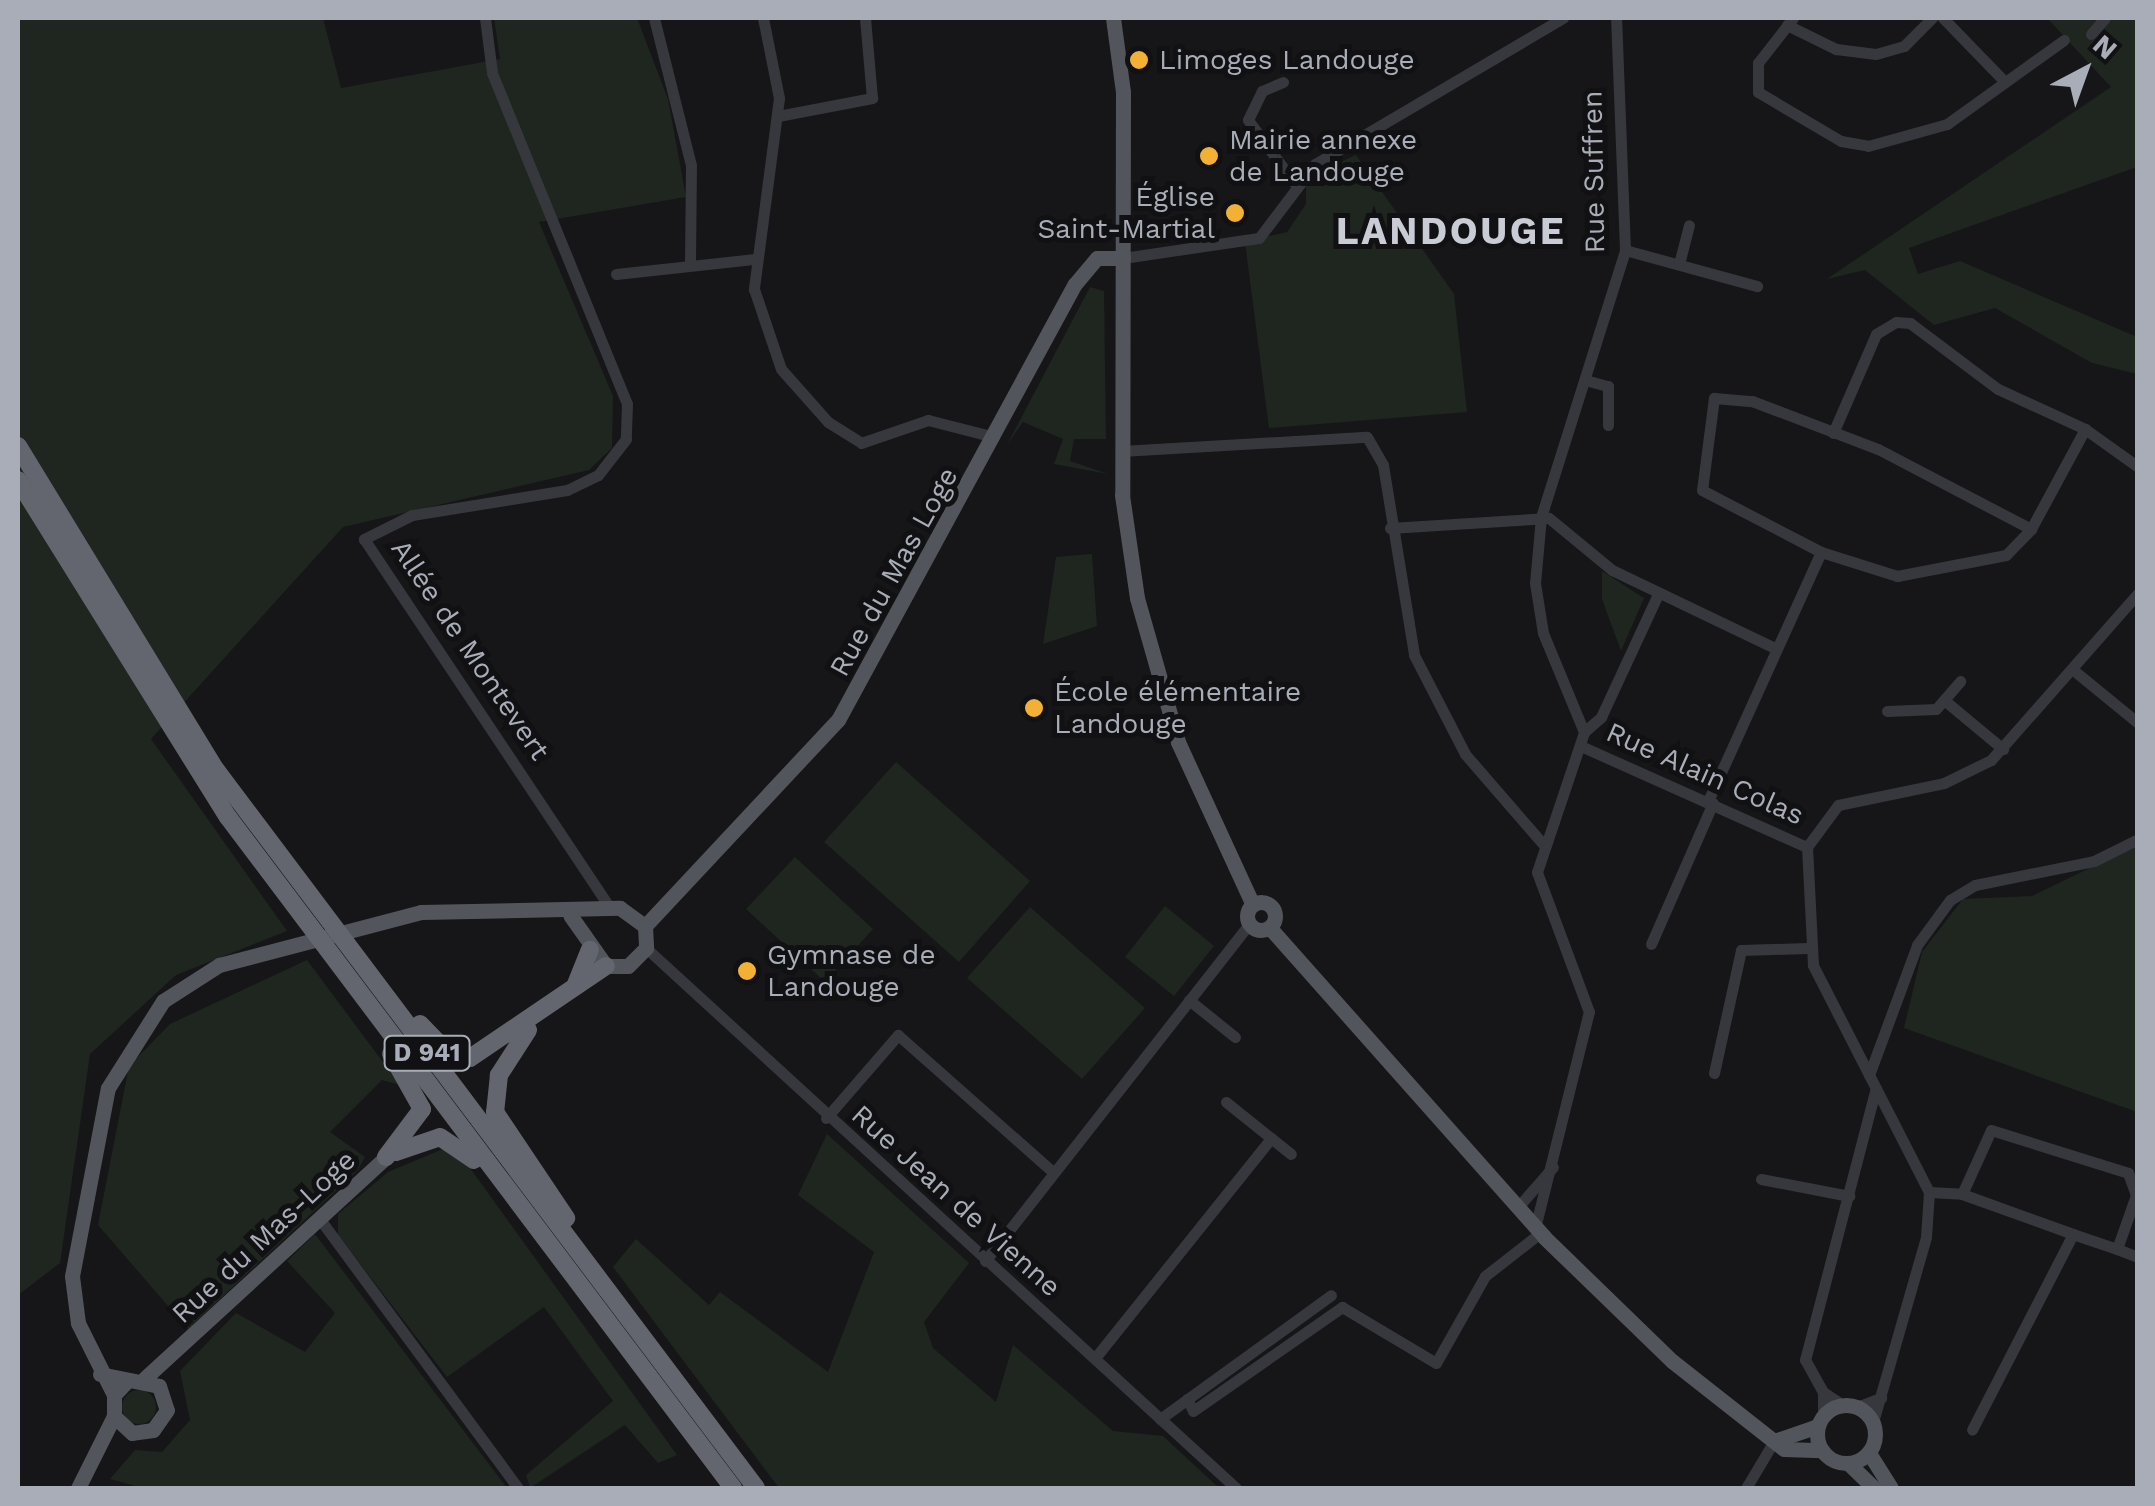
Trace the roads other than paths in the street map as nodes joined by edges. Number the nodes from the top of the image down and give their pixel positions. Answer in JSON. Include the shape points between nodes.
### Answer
{"nodes":[{"id":1,"x":484,"y":18,"type":"edge"},
{"id":2,"x":654,"y":18,"type":"edge"},
{"id":3,"x":763,"y":18,"type":"edge"},
{"id":4,"x":865,"y":18,"type":"edge"},
{"id":5,"x":1113,"y":18,"type":"edge"},
{"id":6,"x":1564,"y":18,"type":"edge"},
{"id":7,"x":1616,"y":18,"type":"edge"},
{"id":8,"x":1932,"y":18,"type":"edge"},
{"id":9,"x":1943,"y":18,"type":"edge"},
{"id":10,"x":2105,"y":18,"type":"edge"},
{"id":11,"x":1790,"y":21,"type":"edge"},
{"id":12,"x":2091,"y":34,"type":"dead end"},
{"id":13,"x":2064,"y":40,"type":"dead end"},
{"id":14,"x":2002,"y":80,"type":"junction"},
{"id":15,"x":1283,"y":82,"type":"dead end"},
{"id":16,"x":778,"y":116,"type":"junction"},
{"id":17,"x":1296,"y":185,"type":"junction"},
{"id":18,"x":1688,"y":225,"type":"dead end"},
{"id":19,"x":1624,"y":250,"type":"junction"},
{"id":20,"x":1123,"y":258,"type":"junction"},
{"id":21,"x":753,"y":259,"type":"junction"},
{"id":22,"x":1679,"y":264,"type":"junction"},
{"id":23,"x":690,"y":265,"type":"junction"},
{"id":24,"x":616,"y":274,"type":"dead end"},
{"id":25,"x":1757,"y":286,"type":"dead end"},
{"id":26,"x":1584,"y":380,"type":"junction"},
{"id":27,"x":1608,"y":426,"type":"dead end"},
{"id":28,"x":2086,"y":429,"type":"junction"},
{"id":29,"x":1833,"y":432,"type":"junction"},
{"id":30,"x":994,"y":437,"type":"junction"},
{"id":31,"x":18,"y":446,"type":"edge"},
{"id":32,"x":1121,"y":451,"type":"junction"},
{"id":33,"x":2138,"y":466,"type":"edge"},
{"id":34,"x":18,"y":480,"type":"edge"},
{"id":35,"x":1541,"y":517,"type":"junction"},
{"id":36,"x":1390,"y":528,"type":"junction"},
{"id":37,"x":2031,"y":530,"type":"junction"},
{"id":38,"x":1821,"y":552,"type":"junction"},
{"id":39,"x":2138,"y":593,"type":"edge"},
{"id":40,"x":1658,"y":594,"type":"junction"},
{"id":41,"x":1776,"y":648,"type":"junction"},
{"id":42,"x":2072,"y":669,"type":"junction"},
{"id":43,"x":1960,"y":681,"type":"dead end"},
{"id":44,"x":1944,"y":700,"type":"junction"},
{"id":45,"x":1887,"y":711,"type":"dead end"},
{"id":46,"x":2138,"y":724,"type":"edge"},
{"id":47,"x":1584,"y":732,"type":"junction"},
{"id":48,"x":1583,"y":748,"type":"junction"},
{"id":49,"x":2004,"y":749,"type":"junction"},
{"id":50,"x":1710,"y":802,"type":"junction"},
{"id":51,"x":259,"y":830,"type":"junction"},
{"id":52,"x":2138,"y":840,"type":"edge"},
{"id":53,"x":1543,"y":844,"type":"junction"},
{"id":54,"x":1806,"y":846,"type":"junction"},
{"id":55,"x":669,"y":894,"type":"junction"},
{"id":56,"x":1253,"y":905,"type":"junction"},
{"id":57,"x":630,"y":911,"type":"junction"},
{"id":58,"x":605,"y":912,"type":"junction"},
{"id":59,"x":570,"y":915,"type":"junction"},
{"id":60,"x":1249,"y":924,"type":"junction"},
{"id":61,"x":645,"y":926,"type":"junction"},
{"id":62,"x":1270,"y":928,"type":"junction"},
{"id":63,"x":1650,"y":944,"type":"dead end"},
{"id":64,"x":589,"y":945,"type":"junction"},
{"id":65,"x":646,"y":948,"type":"junction"},
{"id":66,"x":1808,"y":948,"type":"junction"},
{"id":67,"x":634,"y":963,"type":"junction"},
{"id":68,"x":606,"y":966,"type":"junction"},
{"id":69,"x":665,"y":975,"type":"junction"},
{"id":70,"x":348,"y":977,"type":"junction"},
{"id":71,"x":576,"y":984,"type":"junction"},
{"id":72,"x":1188,"y":1000,"type":"junction"},
{"id":73,"x":534,"y":1022,"type":"junction"},
{"id":74,"x":1235,"y":1038,"type":"dead end"},
{"id":75,"x":1714,"y":1072,"type":"dead end"},
{"id":76,"x":1870,"y":1075,"type":"junction"},
{"id":77,"x":1876,"y":1088,"type":"junction"},
{"id":78,"x":1226,"y":1102,"type":"dead end"},
{"id":79,"x":826,"y":1118,"type":"junction"},
{"id":80,"x":1271,"y":1138,"type":"junction"},
{"id":81,"x":1291,"y":1154,"type":"dead end"},
{"id":82,"x":386,"y":1157,"type":"junction"},
{"id":83,"x":1556,"y":1164,"type":"junction"},
{"id":84,"x":1053,"y":1172,"type":"junction"},
{"id":85,"x":1761,"y":1179,"type":"dead end"},
{"id":86,"x":1928,"y":1192,"type":"junction"},
{"id":87,"x":1962,"y":1194,"type":"junction"},
{"id":88,"x":1849,"y":1196,"type":"junction"},
{"id":89,"x":1518,"y":1207,"type":"junction"},
{"id":90,"x":318,"y":1218,"type":"junction"},
{"id":91,"x":533,"y":1223,"type":"junction"},
{"id":92,"x":1538,"y":1230,"type":"junction"},
{"id":93,"x":2072,"y":1234,"type":"junction"},
{"id":94,"x":2117,"y":1248,"type":"junction"},
{"id":95,"x":2138,"y":1257,"type":"edge"},
{"id":96,"x":986,"y":1260,"type":"junction"},
{"id":97,"x":596,"y":1277,"type":"junction"},
{"id":98,"x":1330,"y":1294,"type":"dead end"},
{"id":99,"x":175,"y":1354,"type":"junction"},
{"id":100,"x":1095,"y":1358,"type":"junction"},
{"id":101,"x":100,"y":1374,"type":"junction"},
{"id":102,"x":145,"y":1378,"type":"junction"},
{"id":103,"x":127,"y":1381,"type":"junction"},
{"id":104,"x":163,"y":1390,"type":"junction"},
{"id":105,"x":1823,"y":1392,"type":"junction"},
{"id":106,"x":114,"y":1396,"type":"junction"},
{"id":107,"x":1881,"y":1398,"type":"junction"},
{"id":108,"x":1187,"y":1400,"type":"junction"},
{"id":109,"x":1850,"y":1406,"type":"junction"},
{"id":110,"x":114,"y":1416,"type":"junction"},
{"id":111,"x":1160,"y":1419,"type":"junction"},
{"id":112,"x":1820,"y":1421,"type":"junction"},
{"id":113,"x":1873,"y":1422,"type":"junction"},
{"id":114,"x":1972,"y":1430,"type":"dead end"},
{"id":115,"x":128,"y":1431,"type":"junction"},
{"id":116,"x":1774,"y":1441,"type":"junction"},
{"id":117,"x":1822,"y":1450,"type":"junction"},
{"id":118,"x":1869,"y":1452,"type":"junction"},
{"id":119,"x":88,"y":1460,"type":"junction"},
{"id":120,"x":1848,"y":1463,"type":"junction"},
{"id":121,"x":78,"y":1488,"type":"edge"},
{"id":122,"x":518,"y":1488,"type":"edge"},
{"id":123,"x":734,"y":1488,"type":"edge"},
{"id":124,"x":756,"y":1488,"type":"edge"},
{"id":125,"x":1236,"y":1488,"type":"edge"},
{"id":126,"x":1746,"y":1488,"type":"edge"},
{"id":127,"x":1874,"y":1488,"type":"edge"},
{"id":128,"x":1892,"y":1488,"type":"edge"}],
"edges":[{"from":1,"to":58,"type":"street","name":"Allée de Montevert","via":[[492,73],[628,404],[626,439],[598,475],[567,490],[412,515],[364,539]]},
{"from":2,"to":23,"type":"street","via":[[690,166]]},
{"from":3,"to":16,"type":"street"},
{"from":4,"to":16,"type":"street","via":[[872,98]]},
{"from":5,"to":20,"type":"main road","via":[[1124,92]]},
{"from":6,"to":17,"type":"street","via":[[1315,164]]},
{"from":7,"to":19,"type":"street","name":"Rue Suffren"},
{"from":8,"to":11,"type":"street","via":[[1904,46],[1876,54],[1836,49]]},
{"from":9,"to":14,"type":"street"},
{"from":10,"to":12,"type":"street"},
{"from":11,"to":14,"type":"street","via":[[1758,63],[1758,92],[1841,141],[1919,139]]},
{"from":13,"to":14,"type":"street"},
{"from":15,"to":17,"type":"street","via":[[1262,91],[1248,120]]},
{"from":16,"to":21,"type":"street"},
{"from":17,"to":20,"type":"street","via":[[1259,238]]},
{"from":18,"to":22,"type":"street"},
{"from":19,"to":22,"type":"street"},
{"from":19,"to":26,"type":"street","name":"Rue Suffren"},
{"from":20,"to":30,"type":"main road","name":"Rue du Mas Loge","via":[[1088,264]]},
{"from":20,"to":32,"type":"main road"},
{"from":21,"to":23,"type":"street"},
{"from":21,"to":30,"type":"street","via":[[782,369],[846,438],[876,443],[939,420]]},
{"from":22,"to":25,"type":"street"},
{"from":23,"to":24,"type":"street"},
{"from":26,"to":27,"type":"street","via":[[1608,386]]},
{"from":26,"to":35,"type":"street","name":"Rue Suffren"},
{"from":28,"to":29,"type":"street","via":[[1998,389],[1910,322],[1896,322],[1876,334]]},
{"from":28,"to":33,"type":"street"},
{"from":28,"to":37,"type":"street"},
{"from":29,"to":37,"type":"street"},
{"from":29,"to":38,"type":"street","via":[[1722,395],[1708,409],[1698,467],[1702,490]]},
{"from":30,"to":55,"type":"main road","name":"Rue du Mas Loge","via":[[838,720]]},
{"from":31,"to":51,"type":"highway","number":"D 941","via":[[152,673]]},
{"from":32,"to":36,"type":"street","via":[[1351,433],[1378,449]]},
{"from":32,"to":56,"type":"main road","via":[[1154,669]]},
{"from":34,"to":70,"type":"highway","number":"D 941","via":[[156,710]]},
{"from":35,"to":36,"type":"street"},
{"from":35,"to":40,"type":"street"},
{"from":35,"to":47,"type":"street","name":"Rue Suffren","via":[[1542,633]]},
{"from":36,"to":53,"type":"street","via":[[1399,601],[1438,707],[1514,822]]},
{"from":37,"to":38,"type":"street","via":[[2006,555],[1907,575]]},
{"from":38,"to":41,"type":"street"},
{"from":39,"to":42,"type":"street"},
{"from":40,"to":41,"type":"street"},
{"from":40,"to":47,"type":"street","via":[[1601,717]]},
{"from":41,"to":50,"type":"street"},
{"from":42,"to":46,"type":"street"},
{"from":42,"to":49,"type":"street"},
{"from":43,"to":44,"type":"street"},
{"from":44,"to":45,"type":"street","via":[[1936,709]]},
{"from":44,"to":49,"type":"street"},
{"from":47,"to":48,"type":"street","name":"Rue Suffren"},
{"from":48,"to":50,"type":"street","name":"Rue Alain Colas"},
{"from":48,"to":53,"type":"street","name":"Rue Suffren"},
{"from":49,"to":54,"type":"street","via":[[1944,783],[1838,805]]},
{"from":50,"to":54,"type":"street","name":"Rue Alain Colas"},
{"from":50,"to":63,"type":"street"},
{"from":51,"to":73,"type":"highway","via":[[449,1054],[470,1058]]},
{"from":51,"to":97,"type":"highway","number":"D 941"},
{"from":52,"to":76,"type":"street","via":[[2094,861],[1974,885],[1950,900],[1917,945]]},
{"from":53,"to":83,"type":"street","name":"Rue Suffren","via":[[1542,893],[1589,1012]]},
{"from":54,"to":66,"type":"street"},
{"from":55,"to":57,"type":"main road","name":"Rue du Mas Loge"},
{"from":55,"to":61,"type":"main road","name":"Rue du Mas Loge"},
{"from":56,"to":60,"type":"main road"},
{"from":56,"to":62,"type":"main road","via":[[1271,906]]},
{"from":57,"to":58,"type":"main road"},
{"from":57,"to":61,"type":"main road"},
{"from":58,"to":59,"type":"main road"},
{"from":58,"to":64,"type":"main road"},
{"from":59,"to":64,"type":"main road"},
{"from":59,"to":101,"type":"main road","via":[[454,910],[374,920],[272,949],[183,986],[121,1057],[72,1276],[78,1324]]},
{"from":60,"to":62,"type":"main road"},
{"from":60,"to":72,"type":"street"},
{"from":61,"to":65,"type":"main road"},
{"from":62,"to":89,"type":"main road"},
{"from":64,"to":68,"type":"main road"},
{"from":64,"to":71,"type":"highway"},
{"from":65,"to":67,"type":"main road"},
{"from":65,"to":69,"type":"street","name":"Rue Jean de Vienne"},
{"from":66,"to":75,"type":"street","via":[[1741,950]]},
{"from":66,"to":76,"type":"street"},
{"from":67,"to":68,"type":"main road"},
{"from":67,"to":69,"type":"street"},
{"from":68,"to":71,"type":"highway"},
{"from":69,"to":79,"type":"street","name":"Rue Jean de Vienne"},
{"from":70,"to":82,"type":"highway","via":[[420,1097],[416,1122]]},
{"from":70,"to":91,"type":"highway","number":"D 941"},
{"from":71,"to":73,"type":"highway"},
{"from":72,"to":74,"type":"street"},
{"from":72,"to":84,"type":"street"},
{"from":73,"to":97,"type":"highway","via":[[499,1075],[495,1112]]},
{"from":76,"to":77,"type":"street"},
{"from":77,"to":86,"type":"street"},
{"from":77,"to":88,"type":"street"},
{"from":78,"to":80,"type":"street"},
{"from":79,"to":84,"type":"street","via":[[898,1034]]},
{"from":79,"to":96,"type":"street","name":"Rue Jean de Vienne"},
{"from":80,"to":81,"type":"street"},
{"from":80,"to":100,"type":"street"},
{"from":82,"to":90,"type":"main road","name":"Rue du Mas-Loge"},
{"from":82,"to":91,"type":"highway","via":[[423,1139],[455,1142]]},
{"from":83,"to":89,"type":"street","name":"Rue Suffren"},
{"from":83,"to":92,"type":"street","name":"Rue Suffren"},
{"from":84,"to":96,"type":"street"},
{"from":85,"to":88,"type":"street"},
{"from":86,"to":87,"type":"street"},
{"from":86,"to":107,"type":"street","via":[[1926,1237]]},
{"from":87,"to":93,"type":"street"},
{"from":87,"to":94,"type":"street","via":[[1983,1136],[2021,1135],[2128,1173],[2136,1195]]},
{"from":88,"to":105,"type":"street","via":[[1806,1360]]},
{"from":89,"to":92,"type":"main road"},
{"from":90,"to":99,"type":"main road","name":"Rue du Mas-Loge"},
{"from":90,"to":122,"type":"street"},
{"from":91,"to":123,"type":"highway","number":"D 941"},
{"from":92,"to":108,"type":"street","via":[[1485,1276],[1436,1362],[1342,1308],[1193,1411]]},
{"from":92,"to":116,"type":"main road","via":[[1672,1361]]},
{"from":93,"to":94,"type":"street"},
{"from":93,"to":114,"type":"street"},
{"from":94,"to":95,"type":"street"},
{"from":96,"to":100,"type":"street","name":"Rue Jean de Vienne"},
{"from":97,"to":124,"type":"highway","number":"D 941"},
{"from":98,"to":108,"type":"street"},
{"from":99,"to":102,"type":"main road","name":"Rue du Mas-Loge"},
{"from":99,"to":104,"type":"main road","name":"Rue du Mas-Loge"},
{"from":100,"to":111,"type":"street","name":"Rue Jean de Vienne"},
{"from":101,"to":103,"type":"main road"},
{"from":101,"to":106,"type":"main road"},
{"from":102,"to":103,"type":"main road"},
{"from":102,"to":104,"type":"main road"},
{"from":103,"to":106,"type":"main road"},
{"from":104,"to":115,"type":"main road","via":[[160,1424]]},
{"from":105,"to":109,"type":"street"},
{"from":105,"to":112,"type":"street"},
{"from":106,"to":110,"type":"main road"},
{"from":107,"to":109,"type":"street"},
{"from":107,"to":113,"type":"street"},
{"from":108,"to":111,"type":"street"},
{"from":109,"to":112,"type":"main road"},
{"from":109,"to":113,"type":"main road"},
{"from":110,"to":115,"type":"main road"},
{"from":110,"to":119,"type":"main road"},
{"from":111,"to":125,"type":"street","name":"Rue Jean de Vienne"},
{"from":112,"to":116,"type":"main road"},
{"from":112,"to":117,"type":"main road"},
{"from":113,"to":118,"type":"main road"},
{"from":115,"to":119,"type":"main road"},
{"from":116,"to":117,"type":"main road"},
{"from":116,"to":126,"type":"street"},
{"from":117,"to":120,"type":"main road"},
{"from":118,"to":120,"type":"main road"},
{"from":118,"to":128,"type":"main road"},
{"from":119,"to":121,"type":"main road"},
{"from":120,"to":127,"type":"main road"}]}
